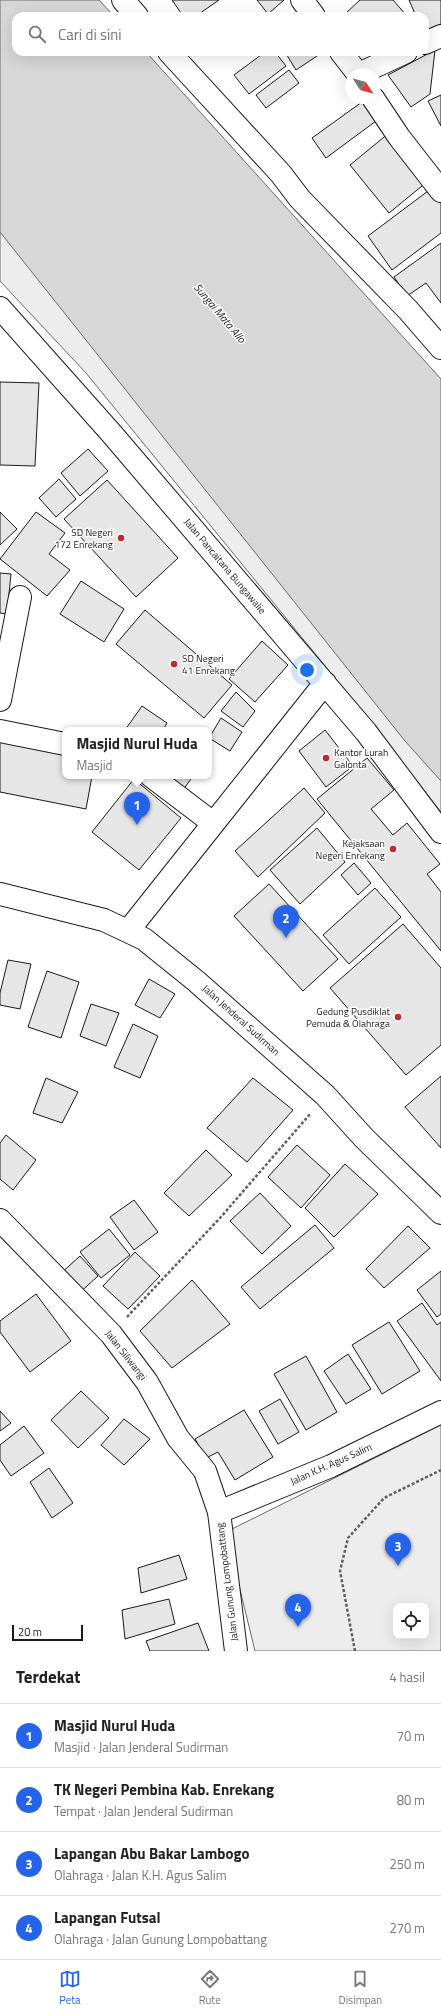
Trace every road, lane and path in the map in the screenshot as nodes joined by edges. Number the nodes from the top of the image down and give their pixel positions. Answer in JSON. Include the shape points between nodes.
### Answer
{"nodes":[{"id":1,"x":123,"y":0,"type":"edge"},
{"id":2,"x":302,"y":0,"type":"edge"},
{"id":3,"x":134,"y":12,"type":"edge"},
{"id":4,"x":311,"y":12,"type":"edge"},
{"id":5,"x":441,"y":36,"type":"edge"},
{"id":6,"x":429,"y":41,"type":"edge"},
{"id":7,"x":173,"y":56,"type":"edge"},
{"id":8,"x":344,"y":56,"type":"edge"},
{"id":9,"x":397,"y":56,"type":"edge"},
{"id":10,"x":353,"y":68,"type":"edge"},
{"id":11,"x":371,"y":68,"type":"edge"},
{"id":12,"x":377,"y":104,"type":"edge"},
{"id":13,"x":441,"y":191,"type":"edge"},
{"id":14,"x":0,"y":308,"type":"edge"},
{"id":15,"x":441,"y":348,"type":"edge"},
{"id":16,"x":20,"y":597,"type":"dead end"},
{"id":17,"x":325,"y":683,"type":"junction"},
{"id":18,"x":0,"y":700,"type":"edge"},
{"id":19,"x":0,"y":731,"type":"edge"},
{"id":20,"x":62,"y":743,"type":"edge"},
{"id":21,"x":155,"y":779,"type":"edge"},
{"id":22,"x":213,"y":824,"type":"junction"},
{"id":23,"x":441,"y":832,"type":"edge"},
{"id":24,"x":0,"y":894,"type":"edge"},
{"id":25,"x":128,"y":931,"type":"junction"},
{"id":26,"x":325,"y":1095,"type":"junction"},
{"id":27,"x":441,"y":1213,"type":"edge"},
{"id":28,"x":0,"y":1220,"type":"edge"},
{"id":29,"x":111,"y":1334,"type":"junction"},
{"id":30,"x":441,"y":1412,"type":"edge"},
{"id":31,"x":441,"y":1470,"type":"edge"},
{"id":32,"x":219,"y":1512,"type":"junction"},
{"id":33,"x":236,"y":1651,"type":"edge"},
{"id":34,"x":355,"y":1651,"type":"edge"}],
"edges":[{"from":1,"to":3,"type":"street"},
{"from":2,"to":4,"type":"street"},
{"from":5,"to":6,"type":"street"},
{"from":7,"to":15,"type":"street","via":[[281,174],[300,199],[408,310]]},
{"from":8,"to":10,"type":"street"},
{"from":9,"to":11,"type":"street"},
{"from":12,"to":13,"type":"street"},
{"from":14,"to":17,"type":"street","name":"Jalan Pancaitana Bungawalie","via":[[112,434]]},
{"from":16,"to":18,"type":"street"},
{"from":17,"to":22,"type":"street"},
{"from":17,"to":23,"type":"street","name":"Jalan Pancaitana Bungawalie","via":[[366,732]]},
{"from":19,"to":20,"type":"street"},
{"from":21,"to":22,"type":"street"},
{"from":22,"to":25,"type":"street"},
{"from":24,"to":25,"type":"street","name":"Jalan Jenderal Sudirman","via":[[104,920]]},
{"from":25,"to":26,"type":"street","name":"Jalan Jenderal Sudirman","via":[[144,939],[196,981]]},
{"from":26,"to":27,"type":"street","name":"Jalan Jenderal Sudirman","via":[[364,1138]]},
{"from":26,"to":29,"type":"path","via":[[220,1218]]},
{"from":28,"to":29,"type":"street","name":"Jalan Siliwangi"},
{"from":29,"to":32,"type":"street","name":"Jalan Siliwangi","via":[[148,1382],[178,1438],[205,1471]]},
{"from":30,"to":32,"type":"street","name":"Jalan K.H. Agus Salim","via":[[331,1466]]},
{"from":31,"to":34,"type":"path","via":[[384,1498],[348,1538],[340,1570]]},
{"from":32,"to":33,"type":"street","name":"Jalan Gunung Lompobattang"}]}
